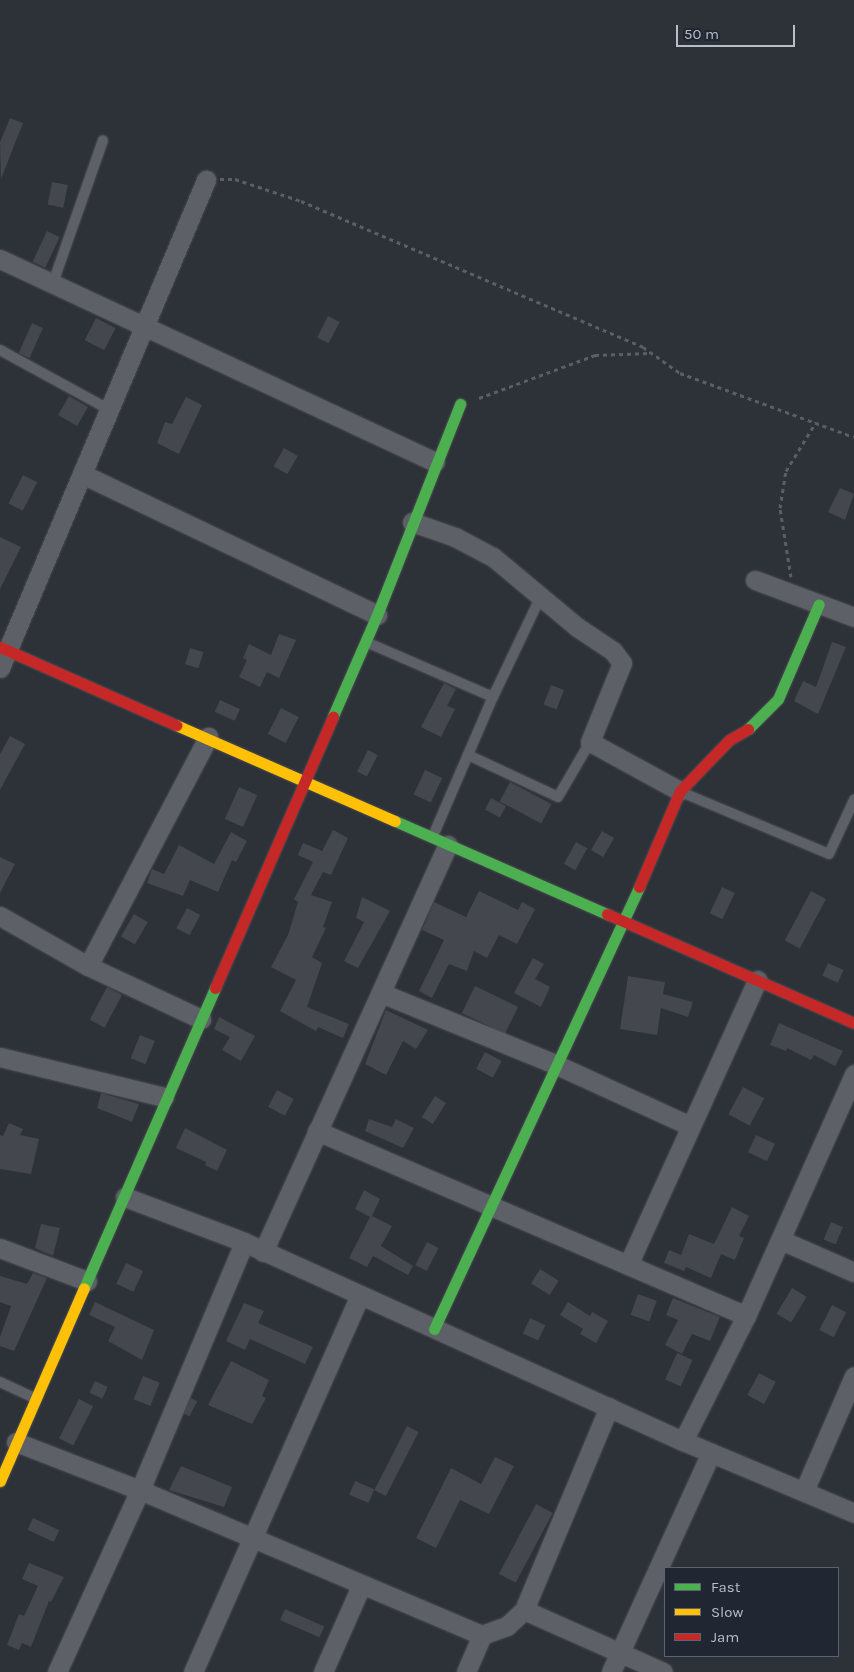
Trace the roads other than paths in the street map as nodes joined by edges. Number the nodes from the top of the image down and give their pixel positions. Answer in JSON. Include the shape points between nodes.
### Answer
{"nodes":[{"id":1,"x":103,"y":140,"type":"dead end"},
{"id":2,"x":206,"y":180,"type":"road end"},
{"id":3,"x":0,"y":259,"type":"edge"},
{"id":4,"x":53,"y":283,"type":"junction"},
{"id":5,"x":146,"y":325,"type":"junction"},
{"id":6,"x":0,"y":350,"type":"edge"},
{"id":7,"x":460,"y":404,"type":"road end"},
{"id":8,"x":110,"y":410,"type":"junction"},
{"id":9,"x":434,"y":462,"type":"junction"},
{"id":10,"x":82,"y":474,"type":"junction"},
{"id":11,"x":412,"y":522,"type":"junction"},
{"id":12,"x":755,"y":580,"type":"dead end"},
{"id":13,"x":541,"y":596,"type":"junction"},
{"id":14,"x":819,"y":604,"type":"junction"},
{"id":15,"x":377,"y":615,"type":"junction"},
{"id":16,"x":854,"y":617,"type":"edge"},
{"id":17,"x":365,"y":641,"type":"junction"},
{"id":18,"x":4,"y":649,"type":"edge"},
{"id":19,"x":0,"y":668,"type":"edge"},
{"id":20,"x":493,"y":697,"type":"junction"},
{"id":21,"x":208,"y":737,"type":"junction"},
{"id":22,"x":590,"y":742,"type":"junction"},
{"id":23,"x":468,"y":755,"type":"junction"},
{"id":24,"x":304,"y":782,"type":"junction"},
{"id":25,"x":680,"y":792,"type":"junction"},
{"id":26,"x":854,"y":800,"type":"edge"},
{"id":27,"x":440,"y":842,"type":"junction"},
{"id":28,"x":0,"y":916,"type":"edge"},
{"id":29,"x":625,"y":920,"type":"junction"},
{"id":30,"x":88,"y":966,"type":"junction"},
{"id":31,"x":757,"y":980,"type":"junction"},
{"id":32,"x":381,"y":993,"type":"junction"},
{"id":33,"x":201,"y":1019,"type":"junction"},
{"id":34,"x":854,"y":1023,"type":"edge"},
{"id":35,"x":0,"y":1057,"type":"edge"},
{"id":36,"x":556,"y":1065,"type":"junction"},
{"id":37,"x":854,"y":1074,"type":"edge"},
{"id":38,"x":164,"y":1097,"type":"junction"},
{"id":39,"x":690,"y":1126,"type":"junction"},
{"id":40,"x":317,"y":1131,"type":"junction"},
{"id":41,"x":125,"y":1197,"type":"junction"},
{"id":42,"x":490,"y":1206,"type":"junction"},
{"id":43,"x":781,"y":1240,"type":"junction"},
{"id":44,"x":244,"y":1242,"type":"junction"},
{"id":45,"x":0,"y":1248,"type":"edge"},
{"id":46,"x":263,"y":1252,"type":"junction"},
{"id":47,"x":628,"y":1264,"type":"junction"},
{"id":48,"x":854,"y":1272,"type":"edge"},
{"id":49,"x":87,"y":1281,"type":"junction"},
{"id":50,"x":359,"y":1297,"type":"junction"},
{"id":51,"x":746,"y":1316,"type":"junction"},
{"id":52,"x":434,"y":1329,"type":"junction"},
{"id":53,"x":854,"y":1376,"type":"edge"},
{"id":54,"x":0,"y":1382,"type":"edge"},
{"id":55,"x":35,"y":1398,"type":"junction"},
{"id":56,"x":609,"y":1407,"type":"junction"},
{"id":57,"x":683,"y":1441,"type":"junction"},
{"id":58,"x":16,"y":1442,"type":"junction"},
{"id":59,"x":711,"y":1453,"type":"junction"},
{"id":60,"x":0,"y":1481,"type":"edge"},
{"id":61,"x":140,"y":1490,"type":"junction"},
{"id":62,"x":804,"y":1491,"type":"junction"},
{"id":63,"x":854,"y":1513,"type":"edge"},
{"id":64,"x":251,"y":1538,"type":"junction"},
{"id":65,"x":362,"y":1586,"type":"junction"},
{"id":66,"x":524,"y":1610,"type":"junction"},
{"id":67,"x":482,"y":1635,"type":"junction"},
{"id":68,"x":620,"y":1652,"type":"junction"},
{"id":69,"x":57,"y":1672,"type":"edge"},
{"id":70,"x":193,"y":1672,"type":"edge"},
{"id":71,"x":323,"y":1672,"type":"edge"},
{"id":72,"x":466,"y":1672,"type":"edge"},
{"id":73,"x":611,"y":1672,"type":"edge"},
{"id":74,"x":663,"y":1672,"type":"edge"}],
"edges":[{"from":1,"to":4,"type":"lane"},
{"from":2,"to":5,"type":"street"},
{"from":3,"to":4,"type":"street"},
{"from":4,"to":5,"type":"street"},
{"from":5,"to":8,"type":"street"},
{"from":5,"to":9,"type":"street"},
{"from":6,"to":8,"type":"lane"},
{"from":7,"to":9,"type":"street"},
{"from":8,"to":10,"type":"street"},
{"from":9,"to":11,"type":"street"},
{"from":10,"to":15,"type":"street"},
{"from":10,"to":18,"type":"street"},
{"from":11,"to":13,"type":"street","via":[[456,537],[493,557]]},
{"from":11,"to":15,"type":"street"},
{"from":12,"to":14,"type":"street"},
{"from":13,"to":20,"type":"lane"},
{"from":13,"to":22,"type":"street","via":[[622,663]]},
{"from":14,"to":16,"type":"street"},
{"from":14,"to":25,"type":"street","via":[[778,698],[745,733],[729,740],[712,756]]},
{"from":15,"to":17,"type":"street"},
{"from":17,"to":20,"type":"lane"},
{"from":17,"to":24,"type":"street"},
{"from":18,"to":19,"type":"street"},
{"from":18,"to":21,"type":"street"},
{"from":20,"to":23,"type":"lane"},
{"from":21,"to":24,"type":"street"},
{"from":21,"to":30,"type":"street"},
{"from":22,"to":23,"type":"lane","via":[[558,797]]},
{"from":22,"to":25,"type":"street"},
{"from":23,"to":27,"type":"lane"},
{"from":24,"to":27,"type":"street"},
{"from":24,"to":33,"type":"street"},
{"from":25,"to":26,"type":"lane","via":[[829,854]]},
{"from":25,"to":29,"type":"street"},
{"from":27,"to":29,"type":"street"},
{"from":27,"to":32,"type":"street"},
{"from":28,"to":30,"type":"street"},
{"from":29,"to":31,"type":"street"},
{"from":29,"to":36,"type":"street"},
{"from":30,"to":33,"type":"street"},
{"from":31,"to":34,"type":"street"},
{"from":31,"to":39,"type":"street"},
{"from":32,"to":36,"type":"street"},
{"from":32,"to":40,"type":"street"},
{"from":33,"to":38,"type":"street"},
{"from":35,"to":38,"type":"street"},
{"from":36,"to":39,"type":"street"},
{"from":36,"to":42,"type":"street"},
{"from":37,"to":43,"type":"street"},
{"from":38,"to":41,"type":"street"},
{"from":39,"to":47,"type":"street"},
{"from":40,"to":42,"type":"street"},
{"from":40,"to":46,"type":"street"},
{"from":41,"to":44,"type":"street"},
{"from":41,"to":49,"type":"street"},
{"from":42,"to":47,"type":"street"},
{"from":42,"to":52,"type":"street"},
{"from":43,"to":48,"type":"street"},
{"from":43,"to":51,"type":"street"},
{"from":44,"to":46,"type":"street"},
{"from":44,"to":61,"type":"street"},
{"from":45,"to":49,"type":"street"},
{"from":46,"to":50,"type":"street"},
{"from":47,"to":51,"type":"street"},
{"from":49,"to":55,"type":"street"},
{"from":50,"to":52,"type":"street"},
{"from":50,"to":64,"type":"street"},
{"from":51,"to":57,"type":"street"},
{"from":52,"to":56,"type":"street"},
{"from":53,"to":62,"type":"street"},
{"from":54,"to":55,"type":"lane"},
{"from":55,"to":58,"type":"street"},
{"from":56,"to":57,"type":"street"},
{"from":56,"to":66,"type":"street"},
{"from":57,"to":59,"type":"street"},
{"from":58,"to":60,"type":"street"},
{"from":58,"to":61,"type":"street"},
{"from":59,"to":62,"type":"street"},
{"from":59,"to":68,"type":"street"},
{"from":61,"to":64,"type":"street"},
{"from":61,"to":69,"type":"street"},
{"from":62,"to":63,"type":"street"},
{"from":64,"to":65,"type":"street"},
{"from":64,"to":70,"type":"street"},
{"from":65,"to":67,"type":"street"},
{"from":65,"to":71,"type":"street"},
{"from":66,"to":67,"type":"street","via":[[507,1626]]},
{"from":66,"to":68,"type":"street"},
{"from":67,"to":72,"type":"street"},
{"from":68,"to":73,"type":"street"},
{"from":68,"to":74,"type":"street"}]}
